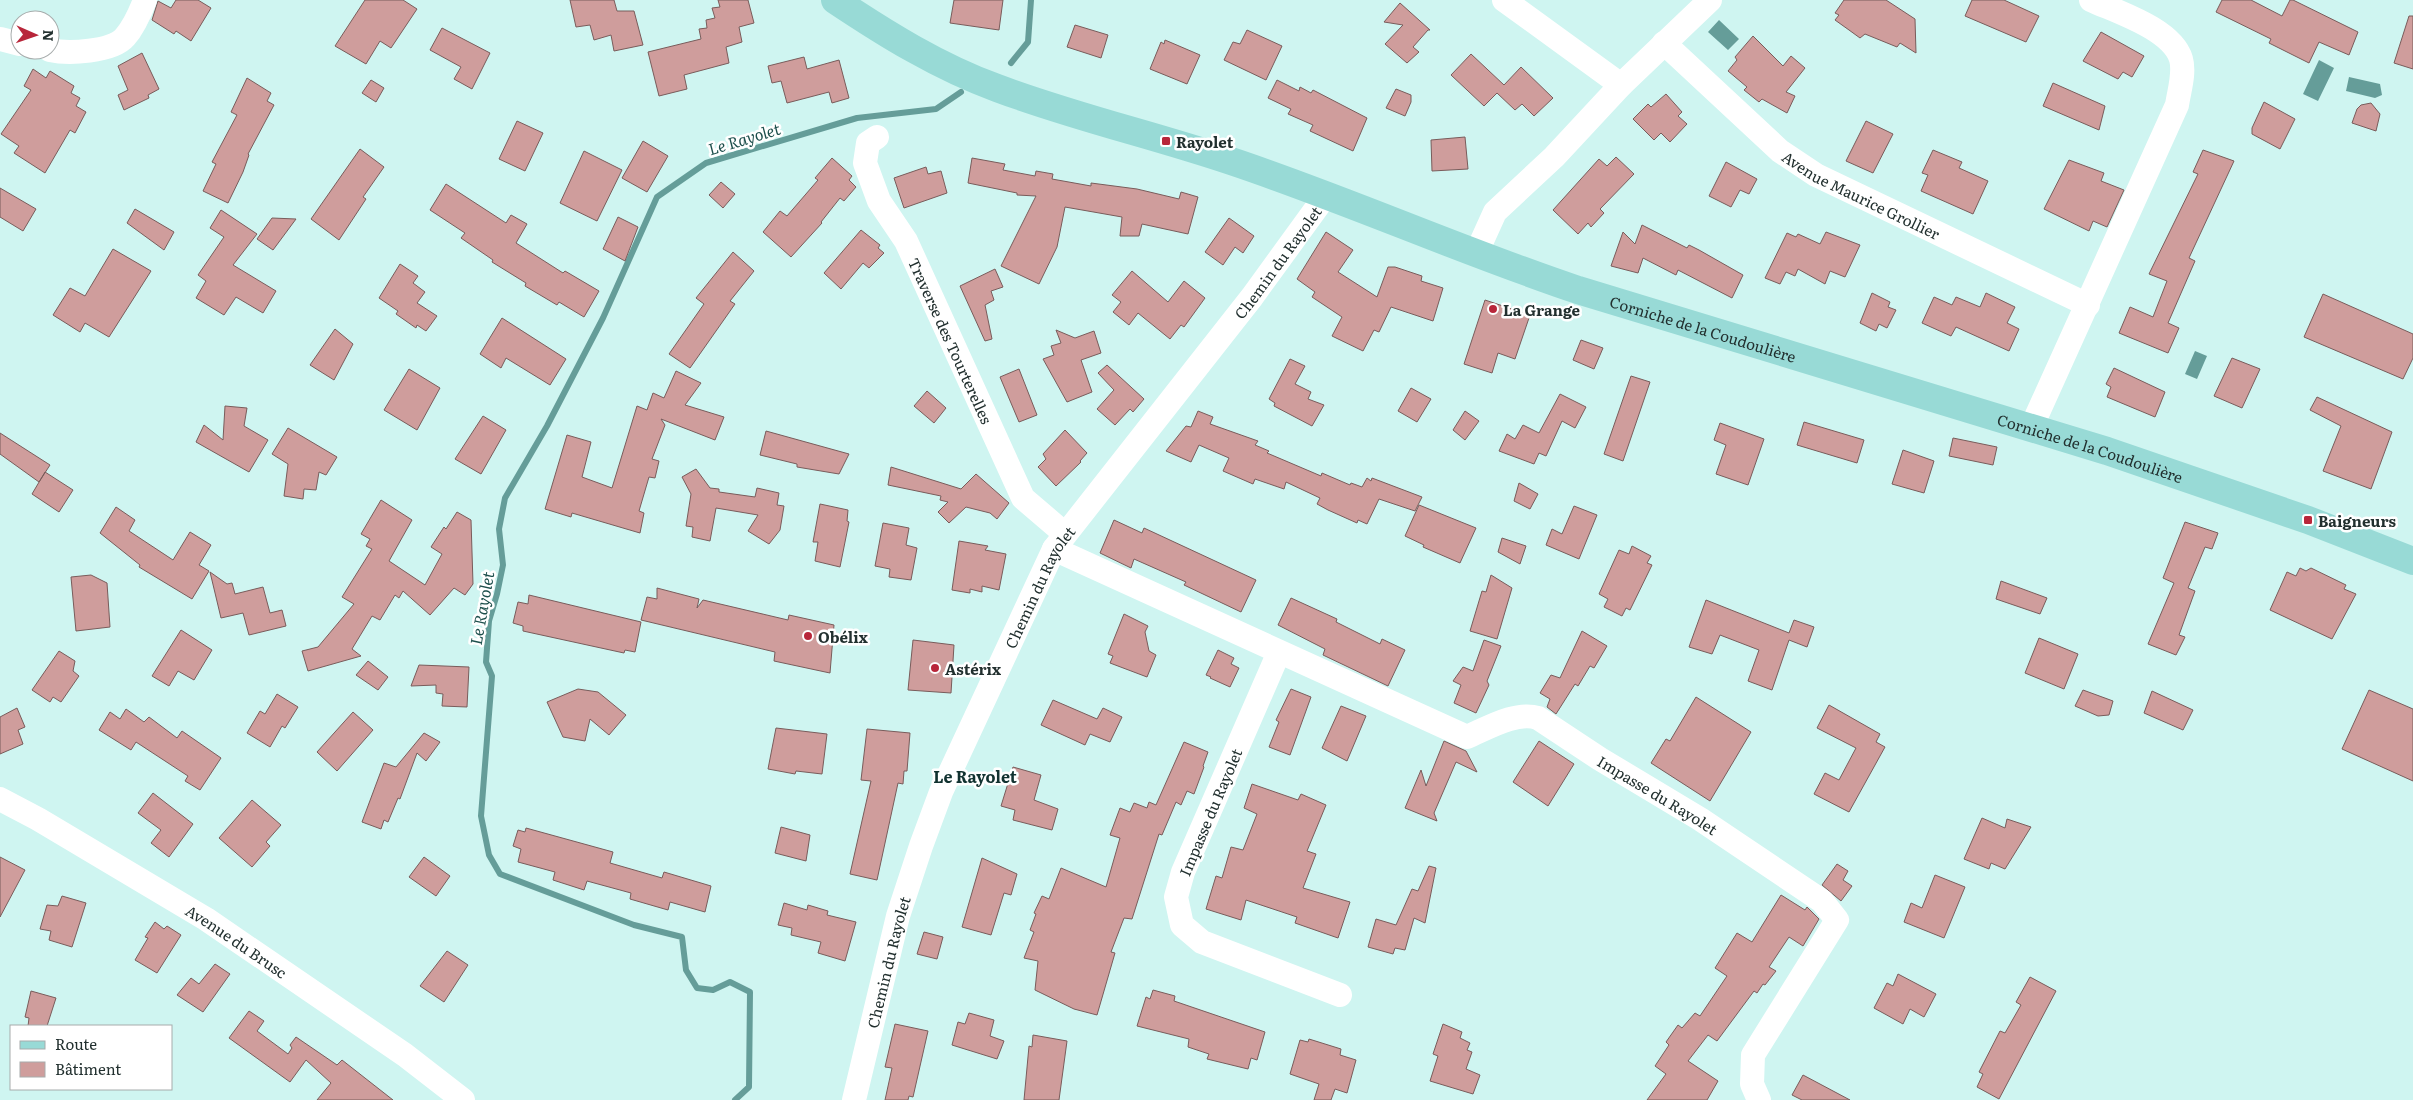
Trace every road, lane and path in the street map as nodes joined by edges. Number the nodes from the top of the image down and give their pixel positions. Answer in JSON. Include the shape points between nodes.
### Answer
{"nodes":[{"id":1,"x":146,"y":0,"type":"edge"},
{"id":2,"x":835,"y":0,"type":"edge"},
{"id":3,"x":1504,"y":0,"type":"edge"},
{"id":4,"x":1710,"y":0,"type":"edge"},
{"id":5,"x":2091,"y":0,"type":"edge"},
{"id":6,"x":1664,"y":43,"type":"junction"},
{"id":7,"x":60,"y":52,"type":"edge"},
{"id":8,"x":1621,"y":85,"type":"junction"},
{"id":9,"x":877,"y":137,"type":"dead end"},
{"id":10,"x":1326,"y":195,"type":"junction"},
{"id":11,"x":1476,"y":254,"type":"junction"},
{"id":12,"x":2088,"y":304,"type":"junction"},
{"id":13,"x":2031,"y":428,"type":"junction"},
{"id":14,"x":1060,"y":541,"type":"junction"},
{"id":15,"x":2413,"y":561,"type":"edge"},
{"id":16,"x":1279,"y":652,"type":"junction"},
{"id":17,"x":0,"y":799,"type":"edge"},
{"id":18,"x":1340,"y":995,"type":"dead end"},
{"id":19,"x":464,"y":1100,"type":"edge"},
{"id":20,"x":854,"y":1100,"type":"edge"},
{"id":21,"x":1759,"y":1100,"type":"edge"}],
"edges":[{"from":1,"to":7,"type":"street","via":[[124,39],[102,49]]},
{"from":2,"to":10,"type":"main road","name":"Corniche de la Coudoulière","via":[[917,51],[996,88],[1231,161]]},
{"from":3,"to":8,"type":"street"},
{"from":4,"to":6,"type":"street"},
{"from":5,"to":12,"type":"street","via":[[2154,29],[2170,42],[2181,58],[2181,80],[2177,105]]},
{"from":6,"to":8,"type":"street"},
{"from":6,"to":12,"type":"street","name":"Avenue Maurice Grollier","via":[[1780,151],[1816,175]]},
{"from":8,"to":11,"type":"street","via":[[1554,157],[1495,212]]},
{"from":9,"to":14,"type":"street","name":"Traverse des Tourterelles","via":[[868,143],[865,163],[879,201],[906,241],[1023,498]]},
{"from":10,"to":11,"type":"main road","name":"Corniche de la Coudoulière"},
{"from":10,"to":14,"type":"street","name":"Chemin du Rayolet","via":[[1252,297]]},
{"from":11,"to":13,"type":"main road","name":"Corniche de la Coudoulière","via":[[1578,290]]},
{"from":12,"to":13,"type":"street"},
{"from":13,"to":15,"type":"main road","name":"Corniche de la Coudoulière","via":[[2308,520]]},
{"from":14,"to":16,"type":"street","name":"Impasse du Rayolet"},
{"from":14,"to":20,"type":"street","name":"Chemin du Rayolet","via":[[941,792],[921,846],[898,916]]},
{"from":16,"to":18,"type":"street","name":"Impasse du Rayolet","via":[[1183,872],[1176,897],[1182,925],[1202,942]]},
{"from":16,"to":21,"type":"street","name":"Impasse du Rayolet","via":[[1467,737],[1511,719],[1528,715],[1538,718],[1822,900],[1837,920],[1753,1055],[1752,1084]]},
{"from":17,"to":19,"type":"street","name":"Avenue du Brusc","via":[[206,919],[405,1055]]}]}
